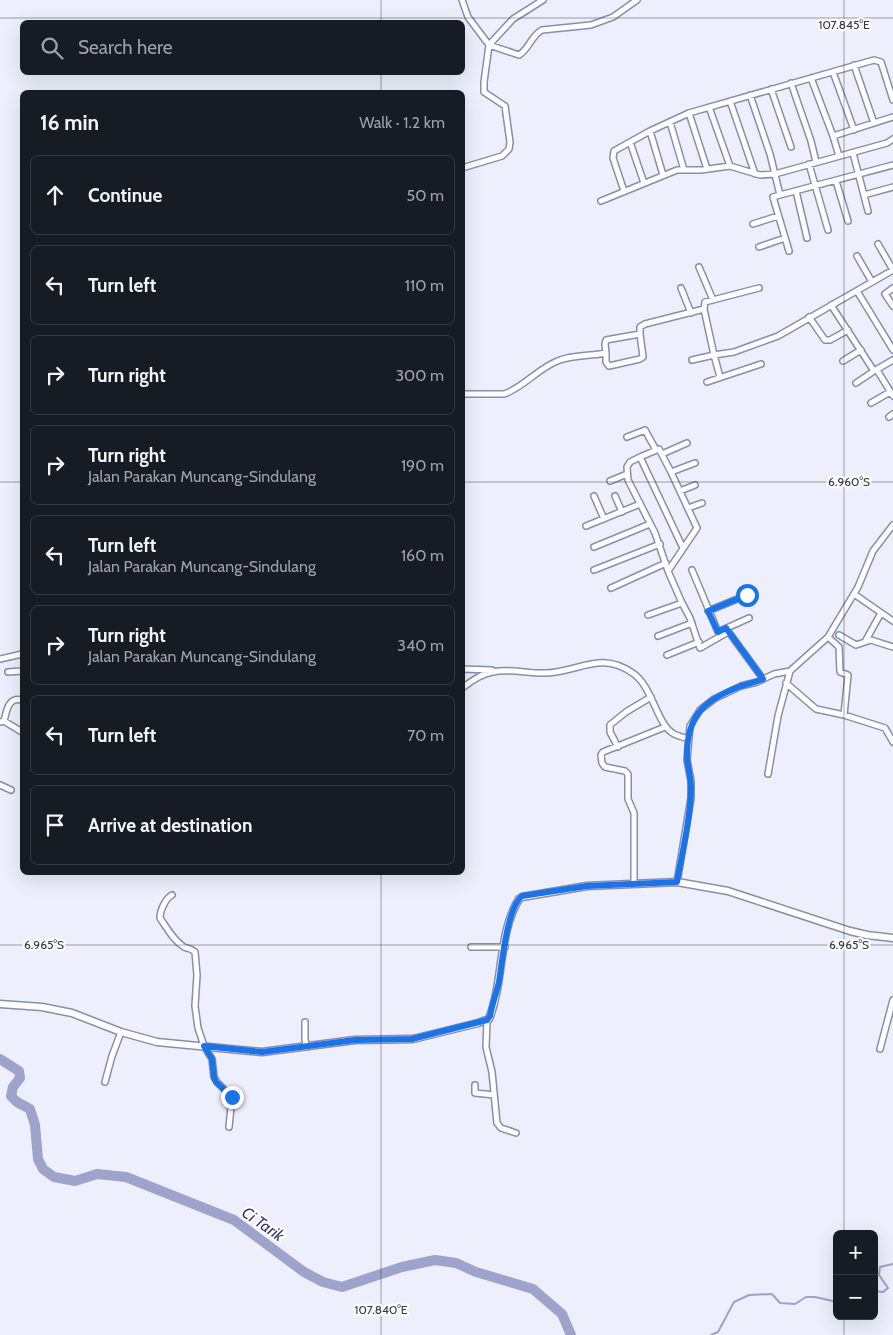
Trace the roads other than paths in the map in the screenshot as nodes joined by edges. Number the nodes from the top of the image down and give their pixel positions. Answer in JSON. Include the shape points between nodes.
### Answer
{"nodes":[{"id":1,"x":462,"y":0,"type":"edge"},
{"id":2,"x":543,"y":0,"type":"edge"},
{"id":3,"x":637,"y":0,"type":"edge"},
{"id":4,"x":490,"y":45,"type":"junction"},
{"id":5,"x":854,"y":65,"type":"junction"},
{"id":6,"x":833,"y":72,"type":"junction"},
{"id":7,"x":811,"y":78,"type":"junction"},
{"id":8,"x":791,"y":84,"type":"junction"},
{"id":9,"x":771,"y":89,"type":"junction"},
{"id":10,"x":750,"y":95,"type":"junction"},
{"id":11,"x":730,"y":100,"type":"junction"},
{"id":12,"x":893,"y":100,"type":"edge"},
{"id":13,"x":709,"y":107,"type":"junction"},
{"id":14,"x":689,"y":113,"type":"junction"},
{"id":15,"x":893,"y":117,"type":"edge"},
{"id":16,"x":670,"y":122,"type":"junction"},
{"id":17,"x":874,"y":123,"type":"junction"},
{"id":18,"x":854,"y":130,"type":"junction"},
{"id":19,"x":650,"y":132,"type":"junction"},
{"id":20,"x":833,"y":136,"type":"junction"},
{"id":21,"x":893,"y":139,"type":"edge"},
{"id":22,"x":630,"y":142,"type":"junction"},
{"id":23,"x":791,"y":147,"type":"dead end"},
{"id":24,"x":853,"y":153,"type":"junction"},
{"id":25,"x":839,"y":156,"type":"junction"},
{"id":26,"x":816,"y":162,"type":"junction"},
{"id":27,"x":810,"y":164,"type":"junction"},
{"id":28,"x":893,"y":165,"type":"edge"},
{"id":29,"x":730,"y":166,"type":"junction"},
{"id":30,"x":465,"y":167,"type":"edge"},
{"id":31,"x":707,"y":169,"type":"junction"},
{"id":32,"x":684,"y":170,"type":"junction"},
{"id":33,"x":755,"y":174,"type":"junction"},
{"id":34,"x":774,"y":174,"type":"junction"},
{"id":35,"x":664,"y":175,"type":"junction"},
{"id":36,"x":858,"y":175,"type":"junction"},
{"id":37,"x":836,"y":180,"type":"junction"},
{"id":38,"x":644,"y":183,"type":"junction"},
{"id":39,"x":815,"y":186,"type":"junction"},
{"id":40,"x":893,"y":187,"type":"edge"},
{"id":41,"x":624,"y":191,"type":"junction"},
{"id":42,"x":796,"y":191,"type":"junction"},
{"id":43,"x":780,"y":195,"type":"junction"},
{"id":44,"x":864,"y":195,"type":"junction"},
{"id":45,"x":601,"y":201,"type":"dead end"},
{"id":46,"x":868,"y":211,"type":"dead end"},
{"id":47,"x":778,"y":216,"type":"junction"},
{"id":48,"x":848,"y":221,"type":"dead end"},
{"id":49,"x":753,"y":224,"type":"dead end"},
{"id":50,"x":828,"y":230,"type":"dead end"},
{"id":51,"x":785,"y":238,"type":"junction"},
{"id":52,"x":807,"y":238,"type":"dead end"},
{"id":53,"x":878,"y":244,"type":"dead end"},
{"id":54,"x":759,"y":247,"type":"dead end"},
{"id":55,"x":789,"y":251,"type":"dead end"},
{"id":56,"x":857,"y":256,"type":"dead end"},
{"id":57,"x":699,"y":267,"type":"dead end"},
{"id":58,"x":893,"y":270,"type":"edge"},
{"id":59,"x":872,"y":282,"type":"junction"},
{"id":60,"x":681,"y":288,"type":"dead end"},
{"id":61,"x":759,"y":288,"type":"dead end"},
{"id":62,"x":893,"y":288,"type":"edge"},
{"id":63,"x":857,"y":291,"type":"junction"},
{"id":64,"x":712,"y":300,"type":"junction"},
{"id":65,"x":832,"y":305,"type":"junction"},
{"id":66,"x":893,"y":306,"type":"edge"},
{"id":67,"x":704,"y":309,"type":"junction"},
{"id":68,"x":691,"y":313,"type":"junction"},
{"id":69,"x":808,"y":317,"type":"junction"},
{"id":70,"x":848,"y":330,"type":"junction"},
{"id":71,"x":640,"y":334,"type":"junction"},
{"id":72,"x":861,"y":350,"type":"junction"},
{"id":73,"x":893,"y":350,"type":"edge"},
{"id":74,"x":606,"y":353,"type":"junction"},
{"id":75,"x":714,"y":355,"type":"junction"},
{"id":76,"x":692,"y":360,"type":"dead end"},
{"id":77,"x":843,"y":360,"type":"dead end"},
{"id":78,"x":893,"y":360,"type":"edge"},
{"id":79,"x":761,"y":364,"type":"dead end"},
{"id":80,"x":876,"y":371,"type":"junction"},
{"id":81,"x":720,"y":377,"type":"junction"},
{"id":82,"x":707,"y":382,"type":"dead end"},
{"id":83,"x":856,"y":383,"type":"dead end"},
{"id":84,"x":465,"y":394,"type":"edge"},
{"id":85,"x":892,"y":394,"type":"edge"},
{"id":86,"x":871,"y":403,"type":"dead end"},
{"id":87,"x":627,"y":437,"type":"dead end"},
{"id":88,"x":687,"y":443,"type":"dead end"},
{"id":89,"x":656,"y":450,"type":"junction"},
{"id":90,"x":662,"y":454,"type":"junction"},
{"id":91,"x":640,"y":457,"type":"junction"},
{"id":92,"x":695,"y":463,"type":"dead end"},
{"id":93,"x":671,"y":472,"type":"junction"},
{"id":94,"x":626,"y":474,"type":"junction"},
{"id":95,"x":610,"y":481,"type":"dead end"},
{"id":96,"x":695,"y":485,"type":"dead end"},
{"id":97,"x":680,"y":491,"type":"junction"},
{"id":98,"x":594,"y":496,"type":"dead end"},
{"id":99,"x":615,"y":496,"type":"dead end"},
{"id":100,"x":702,"y":503,"type":"dead end"},
{"id":101,"x":640,"y":504,"type":"junction"},
{"id":102,"x":688,"y":508,"type":"junction"},
{"id":103,"x":622,"y":512,"type":"junction"},
{"id":104,"x":604,"y":519,"type":"junction"},
{"id":105,"x":650,"y":524,"type":"junction"},
{"id":106,"x":893,"y":525,"type":"edge"},
{"id":107,"x":586,"y":526,"type":"dead end"},
{"id":108,"x":660,"y":544,"type":"junction"},
{"id":109,"x":594,"y":547,"type":"dead end"},
{"id":110,"x":683,"y":548,"type":"junction"},
{"id":111,"x":666,"y":563,"type":"junction"},
{"id":112,"x":594,"y":570,"type":"dead end"},
{"id":113,"x":692,"y":570,"type":"dead end"},
{"id":114,"x":668,"y":571,"type":"junction"},
{"id":115,"x":611,"y":588,"type":"dead end"},
{"id":116,"x":854,"y":594,"type":"junction"},
{"id":117,"x":747,"y":595,"type":"dead end"},
{"id":118,"x":682,"y":602,"type":"junction"},
{"id":119,"x":708,"y":611,"type":"junction"},
{"id":120,"x":881,"y":613,"type":"junction"},
{"id":121,"x":648,"y":615,"type":"dead end"},
{"id":122,"x":749,"y":618,"type":"dead end"},
{"id":123,"x":893,"y":621,"type":"edge"},
{"id":124,"x":692,"y":623,"type":"junction"},
{"id":125,"x":727,"y":630,"type":"junction"},
{"id":126,"x":839,"y":635,"type":"dead end"},
{"id":127,"x":658,"y":636,"type":"dead end"},
{"id":128,"x":828,"y":637,"type":"junction"},
{"id":129,"x":866,"y":640,"type":"junction"},
{"id":130,"x":699,"y":642,"type":"junction"},
{"id":131,"x":893,"y":647,"type":"edge"},
{"id":132,"x":20,"y":654,"type":"edge"},
{"id":133,"x":666,"y":655,"type":"dead end"},
{"id":134,"x":0,"y":659,"type":"edge"},
{"id":135,"x":465,"y":669,"type":"edge"},
{"id":136,"x":790,"y":670,"type":"junction"},
{"id":137,"x":20,"y":671,"type":"edge"},
{"id":138,"x":496,"y":671,"type":"junction"},
{"id":139,"x":8,"y":672,"type":"dead end"},
{"id":140,"x":763,"y":679,"type":"junction"},
{"id":141,"x":786,"y":683,"type":"junction"},
{"id":142,"x":465,"y":686,"type":"edge"},
{"id":143,"x":651,"y":697,"type":"junction"},
{"id":144,"x":20,"y":700,"type":"edge"},
{"id":145,"x":0,"y":705,"type":"edge"},
{"id":146,"x":8,"y":706,"type":"junction"},
{"id":147,"x":844,"y":715,"type":"junction"},
{"id":148,"x":2,"y":722,"type":"edge"},
{"id":149,"x":665,"y":727,"type":"junction"},
{"id":150,"x":20,"y":731,"type":"edge"},
{"id":151,"x":688,"y":739,"type":"junction"},
{"id":152,"x":893,"y":742,"type":"edge"},
{"id":153,"x":618,"y":746,"type":"junction"},
{"id":154,"x":768,"y":774,"type":"dead end"},
{"id":155,"x":0,"y":785,"type":"edge"},
{"id":156,"x":10,"y":790,"type":"dead end"},
{"id":157,"x":677,"y":882,"type":"junction"},
{"id":158,"x":634,"y":883,"type":"junction"},
{"id":159,"x":172,"y":895,"type":"dead end"},
{"id":160,"x":893,"y":938,"type":"edge"},
{"id":161,"x":471,"y":946,"type":"dead end"},
{"id":162,"x":505,"y":947,"type":"junction"},
{"id":163,"x":893,"y":1000,"type":"edge"},
{"id":164,"x":0,"y":1004,"type":"edge"},
{"id":165,"x":487,"y":1020,"type":"junction"},
{"id":166,"x":305,"y":1022,"type":"dead end"},
{"id":167,"x":121,"y":1032,"type":"junction"},
{"id":168,"x":204,"y":1046,"type":"junction"},
{"id":169,"x":307,"y":1047,"type":"junction"},
{"id":170,"x":880,"y":1049,"type":"dead end"},
{"id":171,"x":105,"y":1082,"type":"dead end"},
{"id":172,"x":475,"y":1085,"type":"dead end"},
{"id":173,"x":494,"y":1095,"type":"junction"},
{"id":174,"x":229,"y":1127,"type":"dead end"},
{"id":175,"x":516,"y":1133,"type":"dead end"}],
"edges":[{"from":1,"to":4,"type":"street","via":[[468,17]]},
{"from":2,"to":4,"type":"street","via":[[513,19]]},
{"from":3,"to":4,"type":"street","via":[[613,16],[591,25],[542,30],[519,55]]},
{"from":4,"to":30,"type":"street","via":[[484,92],[506,106],[509,150],[502,156]]},
{"from":5,"to":6,"type":"street"},
{"from":5,"to":12,"type":"street","via":[[874,60],[881,62]]},
{"from":5,"to":17,"type":"street"},
{"from":6,"to":7,"type":"street"},
{"from":6,"to":18,"type":"street"},
{"from":7,"to":8,"type":"street"},
{"from":7,"to":20,"type":"street"},
{"from":8,"to":9,"type":"street"},
{"from":8,"to":26,"type":"street"},
{"from":9,"to":10,"type":"street"},
{"from":9,"to":23,"type":"street"},
{"from":10,"to":11,"type":"street"},
{"from":10,"to":34,"type":"street"},
{"from":11,"to":13,"type":"street"},
{"from":11,"to":33,"type":"street"},
{"from":13,"to":14,"type":"street"},
{"from":13,"to":29,"type":"street"},
{"from":14,"to":16,"type":"street"},
{"from":14,"to":31,"type":"street"},
{"from":15,"to":17,"type":"street"},
{"from":16,"to":19,"type":"street"},
{"from":16,"to":32,"type":"street"},
{"from":17,"to":18,"type":"street"},
{"from":18,"to":20,"type":"street"},
{"from":19,"to":22,"type":"street"},
{"from":19,"to":35,"type":"street"},
{"from":20,"to":25,"type":"street"},
{"from":21,"to":24,"type":"street"},
{"from":22,"to":38,"type":"street"},
{"from":22,"to":41,"type":"street","via":[[616,149],[612,155]]},
{"from":24,"to":25,"type":"street"},
{"from":24,"to":36,"type":"street"},
{"from":25,"to":26,"type":"street"},
{"from":26,"to":27,"type":"street"},
{"from":27,"to":34,"type":"street"},
{"from":27,"to":39,"type":"street"},
{"from":28,"to":36,"type":"street"},
{"from":29,"to":31,"type":"street"},
{"from":29,"to":33,"type":"street"},
{"from":31,"to":32,"type":"street"},
{"from":32,"to":35,"type":"street"},
{"from":33,"to":34,"type":"street"},
{"from":34,"to":43,"type":"street"},
{"from":35,"to":38,"type":"street"},
{"from":36,"to":37,"type":"street"},
{"from":36,"to":44,"type":"street"},
{"from":37,"to":39,"type":"street"},
{"from":37,"to":48,"type":"street"},
{"from":38,"to":41,"type":"street"},
{"from":39,"to":42,"type":"street"},
{"from":39,"to":50,"type":"street"},
{"from":40,"to":44,"type":"street"},
{"from":41,"to":45,"type":"street"},
{"from":42,"to":43,"type":"street"},
{"from":42,"to":52,"type":"street"},
{"from":43,"to":47,"type":"street","via":[[773,197]]},
{"from":44,"to":46,"type":"street"},
{"from":47,"to":49,"type":"street"},
{"from":47,"to":51,"type":"street"},
{"from":51,"to":54,"type":"street"},
{"from":51,"to":55,"type":"street"},
{"from":53,"to":58,"type":"street"},
{"from":56,"to":59,"type":"street"},
{"from":57,"to":64,"type":"street"},
{"from":58,"to":59,"type":"street"},
{"from":59,"to":63,"type":"street"},
{"from":60,"to":68,"type":"street"},
{"from":61,"to":64,"type":"street"},
{"from":62,"to":66,"type":"street","via":[[885,294]]},
{"from":63,"to":65,"type":"street"},
{"from":63,"to":73,"type":"street"},
{"from":64,"to":67,"type":"street","via":[[705,302]]},
{"from":65,"to":69,"type":"street"},
{"from":65,"to":70,"type":"street"},
{"from":67,"to":68,"type":"street"},
{"from":67,"to":75,"type":"street"},
{"from":68,"to":71,"type":"street","via":[[644,324],[640,327]]},
{"from":69,"to":70,"type":"street","via":[[825,340]]},
{"from":69,"to":75,"type":"street","via":[[778,336],[734,352]]},
{"from":70,"to":72,"type":"street"},
{"from":71,"to":74,"type":"street","via":[[606,340]]},
{"from":71,"to":74,"type":"street","via":[[643,357],[640,359],[609,366]]},
{"from":72,"to":77,"type":"street"},
{"from":72,"to":80,"type":"street"},
{"from":74,"to":84,"type":"street","via":[[560,360],[504,394]]},
{"from":75,"to":76,"type":"street"},
{"from":75,"to":81,"type":"street"},
{"from":78,"to":80,"type":"street"},
{"from":79,"to":81,"type":"street"},
{"from":80,"to":83,"type":"street"},
{"from":80,"to":85,"type":"street"},
{"from":81,"to":82,"type":"street"},
{"from":85,"to":86,"type":"street"},
{"from":87,"to":89,"type":"street","via":[[645,430]]},
{"from":88,"to":90,"type":"street"},
{"from":89,"to":90,"type":"street"},
{"from":89,"to":91,"type":"street"},
{"from":90,"to":93,"type":"street"},
{"from":91,"to":94,"type":"street","via":[[630,462]]},
{"from":91,"to":110,"type":"street"},
{"from":92,"to":93,"type":"street"},
{"from":93,"to":97,"type":"street"},
{"from":94,"to":95,"type":"street"},
{"from":94,"to":101,"type":"street"},
{"from":96,"to":97,"type":"street"},
{"from":97,"to":102,"type":"street"},
{"from":98,"to":104,"type":"street"},
{"from":99,"to":103,"type":"street"},
{"from":100,"to":102,"type":"street"},
{"from":101,"to":103,"type":"street"},
{"from":101,"to":105,"type":"street"},
{"from":102,"to":110,"type":"street","via":[[697,528]]},
{"from":103,"to":104,"type":"street"},
{"from":104,"to":107,"type":"street"},
{"from":105,"to":108,"type":"street"},
{"from":105,"to":109,"type":"street"},
{"from":106,"to":116,"type":"street","via":[[873,551]]},
{"from":108,"to":111,"type":"street"},
{"from":108,"to":112,"type":"street"},
{"from":110,"to":114,"type":"street"},
{"from":111,"to":114,"type":"street"},
{"from":111,"to":115,"type":"street"},
{"from":113,"to":119,"type":"street"},
{"from":114,"to":118,"type":"street"},
{"from":116,"to":120,"type":"street"},
{"from":116,"to":128,"type":"street"},
{"from":117,"to":119,"type":"street"},
{"from":118,"to":121,"type":"street"},
{"from":118,"to":124,"type":"street"},
{"from":119,"to":125,"type":"street","via":[[718,632]]},
{"from":120,"to":123,"type":"street"},
{"from":120,"to":129,"type":"street"},
{"from":122,"to":125,"type":"street"},
{"from":124,"to":127,"type":"street"},
{"from":124,"to":130,"type":"street"},
{"from":125,"to":130,"type":"street","via":[[700,648]]},
{"from":125,"to":140,"type":"street"},
{"from":126,"to":129,"type":"street","via":[[856,645]]},
{"from":128,"to":136,"type":"street"},
{"from":128,"to":147,"type":"street","via":[[839,646],[840,672],[848,675]]},
{"from":129,"to":131,"type":"street"},
{"from":130,"to":133,"type":"street"},
{"from":132,"to":134,"type":"street"},
{"from":135,"to":138,"type":"street"},
{"from":136,"to":140,"type":"street"},
{"from":136,"to":141,"type":"street"},
{"from":137,"to":139,"type":"street"},
{"from":138,"to":142,"type":"street"},
{"from":138,"to":143,"type":"street","via":[[560,672],[606,662],[635,674]]},
{"from":140,"to":151,"type":"street","via":[[741,686],[706,705],[690,726]]},
{"from":141,"to":147,"type":"street","via":[[816,709]]},
{"from":141,"to":154,"type":"street"},
{"from":143,"to":149,"type":"street"},
{"from":143,"to":153,"type":"street","via":[[610,725]]},
{"from":144,"to":146,"type":"street","via":[[15,699]]},
{"from":145,"to":146,"type":"street"},
{"from":146,"to":148,"type":"street"},
{"from":147,"to":152,"type":"street","via":[[885,728]]},
{"from":148,"to":150,"type":"street"},
{"from":149,"to":151,"type":"street","via":[[673,734]]},
{"from":149,"to":153,"type":"street"},
{"from":151,"to":157,"type":"street","via":[[691,798]]},
{"from":153,"to":158,"type":"street","via":[[603,752],[601,757],[605,767],[628,774],[628,799],[634,813]]},
{"from":155,"to":156,"type":"street"},
{"from":157,"to":158,"type":"street"},
{"from":157,"to":160,"type":"street","via":[[728,891],[867,935]]},
{"from":158,"to":162,"type":"street","via":[[522,896],[509,923]]},
{"from":159,"to":168,"type":"street","via":[[160,912],[160,918],[175,939],[195,952],[195,1006]]},
{"from":161,"to":162,"type":"street"},
{"from":162,"to":165,"type":"street"},
{"from":163,"to":170,"type":"street"},
{"from":164,"to":167,"type":"street","via":[[72,1013]]},
{"from":165,"to":169,"type":"street","via":[[416,1039],[355,1040]]},
{"from":165,"to":173,"type":"street","via":[[486,1047]]},
{"from":166,"to":169,"type":"street"},
{"from":167,"to":168,"type":"street","via":[[157,1042]]},
{"from":167,"to":171,"type":"street"},
{"from":168,"to":169,"type":"street","via":[[262,1052]]},
{"from":168,"to":174,"type":"street","via":[[212,1059],[216,1082],[232,1097]]},
{"from":172,"to":173,"type":"street","via":[[475,1093]]},
{"from":173,"to":175,"type":"street","via":[[498,1126]]}]}
